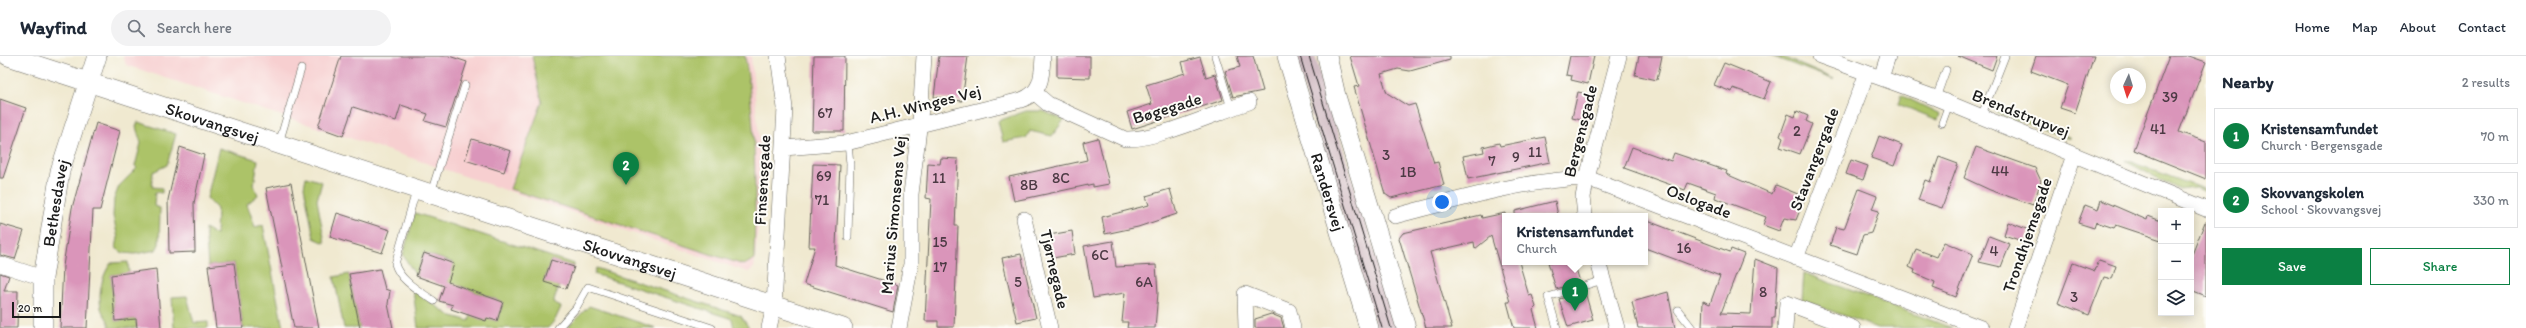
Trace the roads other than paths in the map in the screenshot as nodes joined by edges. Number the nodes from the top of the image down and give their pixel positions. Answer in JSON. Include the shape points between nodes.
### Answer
{"nodes":[{"id":1,"x":97,"y":56,"type":"edge"},
{"id":2,"x":778,"y":56,"type":"edge"},
{"id":3,"x":924,"y":56,"type":"edge"},
{"id":4,"x":1043,"y":56,"type":"edge"},
{"id":5,"x":1216,"y":56,"type":"edge"},
{"id":6,"x":1287,"y":56,"type":"edge"},
{"id":7,"x":1327,"y":56,"type":"edge"},
{"id":8,"x":1619,"y":56,"type":"edge"},
{"id":9,"x":1820,"y":56,"type":"edge"},
{"id":10,"x":1888,"y":56,"type":"edge"},
{"id":11,"x":2005,"y":56,"type":"edge"},
{"id":12,"x":13,"y":57,"type":"edge"},
{"id":13,"x":301,"y":69,"type":"dead end"},
{"id":14,"x":1946,"y":70,"type":"dead end"},
{"id":15,"x":1874,"y":76,"type":"junction"},
{"id":16,"x":88,"y":82,"type":"junction"},
{"id":17,"x":466,"y":85,"type":"dead end"},
{"id":18,"x":1035,"y":93,"type":"junction"},
{"id":19,"x":1936,"y":98,"type":"junction"},
{"id":20,"x":1249,"y":102,"type":"dead end"},
{"id":21,"x":1949,"y":104,"type":"junction"},
{"id":22,"x":1231,"y":108,"type":"junction"},
{"id":23,"x":1981,"y":117,"type":"junction"},
{"id":24,"x":1942,"y":123,"type":"dead end"},
{"id":25,"x":919,"y":125,"type":"junction"},
{"id":26,"x":848,"y":143,"type":"junction"},
{"id":27,"x":279,"y":144,"type":"junction"},
{"id":28,"x":784,"y":148,"type":"junction"},
{"id":29,"x":2074,"y":155,"type":"junction"},
{"id":30,"x":1587,"y":178,"type":"junction"},
{"id":31,"x":424,"y":191,"type":"junction"},
{"id":32,"x":2206,"y":209,"type":"edge"},
{"id":33,"x":1585,"y":213,"type":"edge"},
{"id":34,"x":1395,"y":216,"type":"dead end"},
{"id":35,"x":1024,"y":219,"type":"dead end"},
{"id":36,"x":848,"y":237,"type":"dead end"},
{"id":37,"x":1796,"y":258,"type":"junction"},
{"id":38,"x":0,"y":264,"type":"edge"},
{"id":39,"x":1599,"y":265,"type":"edge"},
{"id":40,"x":43,"y":278,"type":"junction"},
{"id":41,"x":1603,"y":280,"type":"junction"},
{"id":42,"x":434,"y":301,"type":"dead end"},
{"id":43,"x":774,"y":306,"type":"junction"},
{"id":44,"x":1678,"y":310,"type":"dead end"},
{"id":45,"x":43,"y":328,"type":"edge"},
{"id":46,"x":558,"y":328,"type":"edge"},
{"id":47,"x":712,"y":328,"type":"edge"},
{"id":48,"x":769,"y":328,"type":"edge"},
{"id":49,"x":843,"y":328,"type":"edge"},
{"id":50,"x":899,"y":328,"type":"edge"},
{"id":51,"x":1050,"y":328,"type":"edge"},
{"id":52,"x":1246,"y":328,"type":"edge"},
{"id":53,"x":1294,"y":328,"type":"edge"},
{"id":54,"x":1369,"y":328,"type":"edge"},
{"id":55,"x":1406,"y":328,"type":"edge"},
{"id":56,"x":1557,"y":328,"type":"edge"},
{"id":57,"x":1617,"y":328,"type":"edge"},
{"id":58,"x":1692,"y":328,"type":"edge"},
{"id":59,"x":1785,"y":328,"type":"edge"},
{"id":60,"x":1853,"y":328,"type":"edge"},
{"id":61,"x":1981,"y":328,"type":"edge"},
{"id":62,"x":2015,"y":328,"type":"edge"}],
"edges":[{"from":1,"to":16,"type":"street","name":"Bethesdavej"},
{"from":2,"to":28,"type":"street","name":"Finsensgade","via":[[785,108]]},
{"from":3,"to":25,"type":"street","name":"Marius Simonsens Vej"},
{"from":4,"to":18,"type":"street","via":[[1042,78]]},
{"from":5,"to":22,"type":"lane"},
{"from":6,"to":54,"type":"street","name":"Randersvej"},
{"from":7,"to":55,"type":"street","name":"Randersvej","via":[[1336,96]]},
{"from":8,"to":30,"type":"street","name":"Bergensgade"},
{"from":9,"to":15,"type":"street","name":"Brendstrupvej"},
{"from":10,"to":15,"type":"street","name":"Stavangergade"},
{"from":11,"to":23,"type":"lane"},
{"from":12,"to":16,"type":"street","name":"Skovvangsvej"},
{"from":13,"to":27,"type":"lane"},
{"from":14,"to":19,"type":"lane"},
{"from":15,"to":19,"type":"street","name":"Brendstrupvej"},
{"from":15,"to":37,"type":"street","name":"Stavangergade"},
{"from":16,"to":27,"type":"street","name":"Skovvangsvej"},
{"from":16,"to":40,"type":"street","name":"Bethesdavej","via":[[60,171]]},
{"from":17,"to":31,"type":"lane"},
{"from":18,"to":22,"type":"street","name":"Bøgegade","via":[[1048,104],[1125,139],[1169,130]]},
{"from":18,"to":25,"type":"street","name":"A.H. Winges Vej","via":[[1013,103]]},
{"from":19,"to":21,"type":"street","name":"Brendstrupvej"},
{"from":20,"to":22,"type":"street","name":"Bøgegade"},
{"from":21,"to":23,"type":"street","name":"Brendstrupvej"},
{"from":21,"to":24,"type":"lane"},
{"from":23,"to":29,"type":"street","name":"Brendstrupvej"},
{"from":25,"to":26,"type":"street","name":"A.H. Winges Vej"},
{"from":25,"to":50,"type":"street","name":"Marius Simonsens Vej","via":[[910,194],[911,264]]},
{"from":26,"to":28,"type":"street","name":"A.H. Winges Vej"},
{"from":26,"to":36,"type":"lane"},
{"from":27,"to":31,"type":"street","name":"Skovvangsvej"},
{"from":28,"to":43,"type":"street","name":"Finsensgade"},
{"from":29,"to":32,"type":"street","name":"Brendstrupvej"},
{"from":29,"to":62,"type":"street","name":"Trondhjemsgade"},
{"from":30,"to":33,"type":"street","name":"Bergensgade","via":[[1583,197]]},
{"from":30,"to":34,"type":"street","name":"Oslogade","via":[[1561,179],[1456,200]]},
{"from":30,"to":37,"type":"street","name":"Oslogade"},
{"from":31,"to":42,"type":"lane","via":[[395,264],[397,271],[404,278]]},
{"from":31,"to":43,"type":"street","name":"Skovvangsvej"},
{"from":35,"to":51,"type":"street","name":"Tjørnegade"},
{"from":37,"to":61,"type":"street","name":"Oslogade"},
{"from":38,"to":40,"type":"street"},
{"from":39,"to":41,"type":"street"},
{"from":40,"to":45,"type":"street","name":"Bethesdavej"},
{"from":41,"to":56,"type":"lane","via":[[1548,297]]},
{"from":41,"to":57,"type":"street"},
{"from":43,"to":48,"type":"street","name":"Finsensgade"},
{"from":43,"to":49,"type":"street","name":"Skovvangsvej"},
{"from":44,"to":58,"type":"lane"},
{"from":46,"to":47,"type":"lane","via":[[576,308],[588,287]]},
{"from":52,"to":53,"type":"street","via":[[1245,294],[1289,311]]},
{"from":59,"to":60,"type":"street","via":[[1786,303]]}]}
